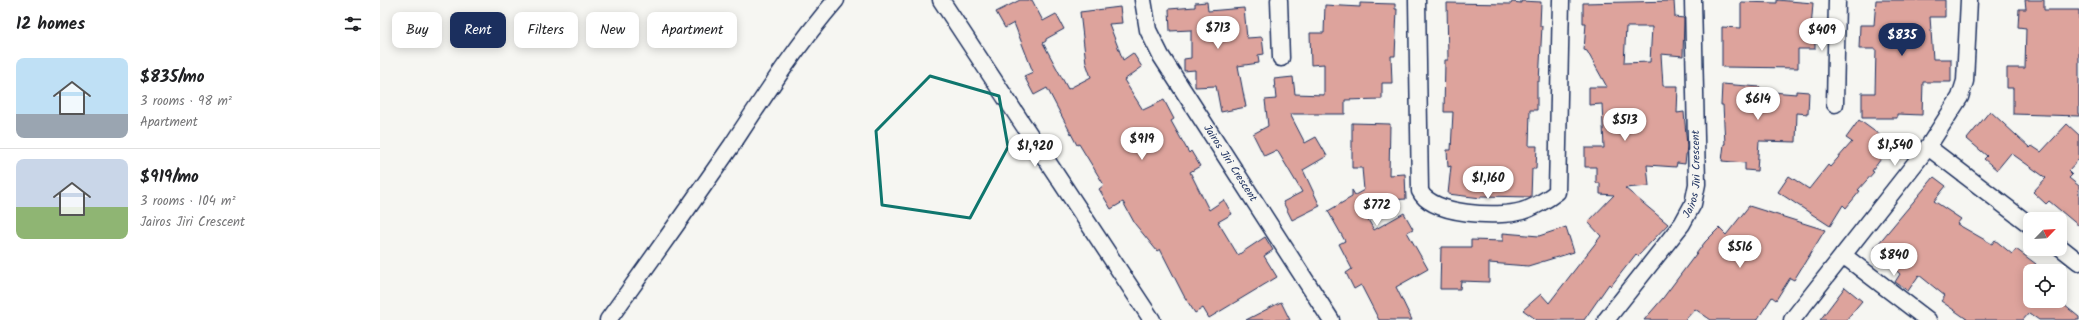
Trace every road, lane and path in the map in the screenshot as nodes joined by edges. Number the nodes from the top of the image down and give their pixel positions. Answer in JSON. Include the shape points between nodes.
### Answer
{"nodes":[{"id":1,"x":836,"y":0,"type":"edge"},
{"id":2,"x":941,"y":0,"type":"edge"},
{"id":3,"x":1143,"y":0,"type":"edge"},
{"id":4,"x":1279,"y":0,"type":"edge"},
{"id":5,"x":1417,"y":0,"type":"edge"},
{"id":6,"x":1561,"y":0,"type":"edge"},
{"id":7,"x":1693,"y":0,"type":"edge"},
{"id":8,"x":1837,"y":0,"type":"edge"},
{"id":9,"x":1969,"y":0,"type":"edge"},
{"id":10,"x":1281,"y":58,"type":"dead end"},
{"id":11,"x":1835,"y":104,"type":"dead end"},
{"id":12,"x":1928,"y":148,"type":"junction"},
{"id":13,"x":2023,"y":219,"type":"edge"},
{"id":14,"x":2067,"y":253,"type":"edge"},
{"id":15,"x":1843,"y":255,"type":"junction"},
{"id":16,"x":2079,"y":262,"type":"edge"},
{"id":17,"x":608,"y":320,"type":"edge"},
{"id":18,"x":1152,"y":320,"type":"edge"},
{"id":19,"x":1331,"y":320,"type":"edge"},
{"id":20,"x":1606,"y":320,"type":"edge"},
{"id":21,"x":1792,"y":320,"type":"edge"},
{"id":22,"x":1928,"y":320,"type":"edge"}],
"edges":[{"from":1,"to":17,"type":"street","via":[[794,53]]},
{"from":2,"to":18,"type":"street"},
{"from":3,"to":19,"type":"street","name":"Jairos Jiri Crescent","via":[[1148,30],[1160,56]]},
{"from":4,"to":10,"type":"street"},
{"from":5,"to":6,"type":"street","via":[[1420,191],[1428,201],[1450,210],[1479,215],[1522,211],[1557,192]]},
{"from":7,"to":20,"type":"street","name":"Jairos Jiri Crescent","via":[[1696,184],[1693,204],[1682,224]]},
{"from":8,"to":11,"type":"street"},
{"from":9,"to":12,"type":"street","via":[[1965,81],[1960,97]]},
{"from":12,"to":13,"type":"street"},
{"from":12,"to":15,"type":"street"},
{"from":14,"to":16,"type":"street"},
{"from":15,"to":21,"type":"street"},
{"from":15,"to":22,"type":"street"}]}
